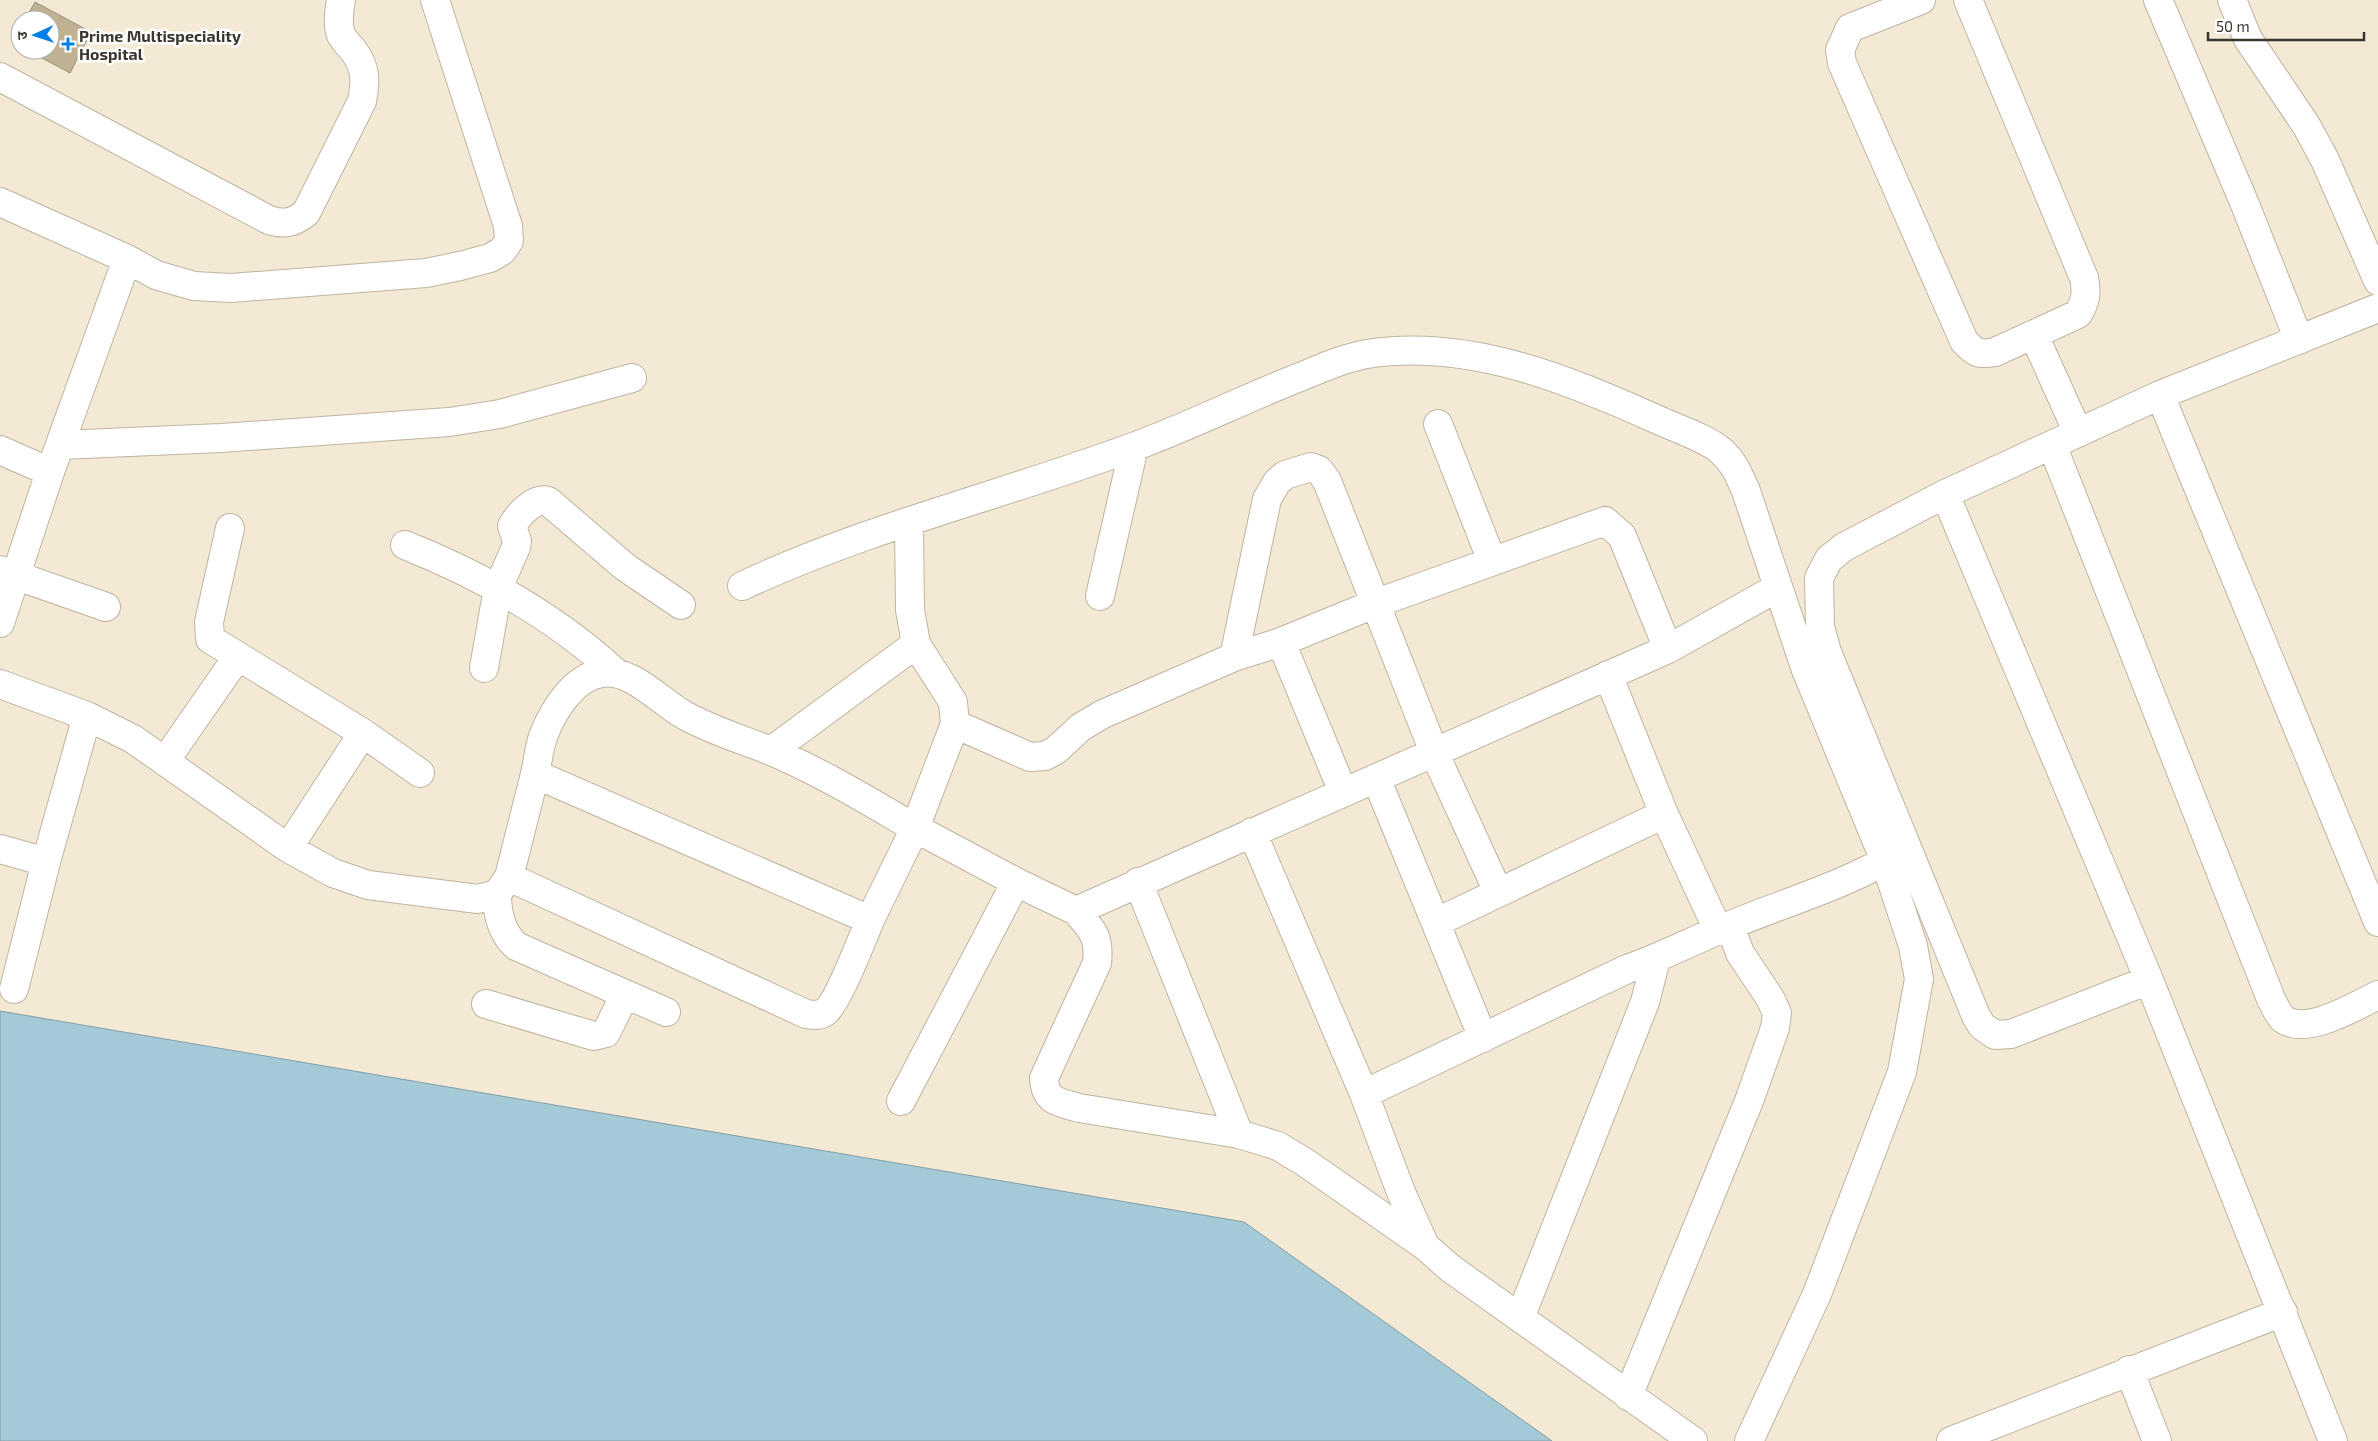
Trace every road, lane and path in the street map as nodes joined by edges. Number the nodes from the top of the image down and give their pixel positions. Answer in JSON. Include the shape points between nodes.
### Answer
{"nodes":[{"id":1,"x":341,"y":0,"type":"edge"},
{"id":2,"x":436,"y":0,"type":"edge"},
{"id":3,"x":1968,"y":0,"type":"edge"},
{"id":4,"x":2158,"y":0,"type":"edge"},
{"id":5,"x":2232,"y":0,"type":"edge"},
{"id":6,"x":1907,"y":3,"type":"edge"},
{"id":7,"x":0,"y":77,"type":"edge"},
{"id":8,"x":0,"y":202,"type":"edge"},
{"id":9,"x":127,"y":259,"type":"junction"},
{"id":10,"x":2378,"y":281,"type":"edge"},
{"id":11,"x":2378,"y":308,"type":"edge"},
{"id":12,"x":2034,"y":335,"type":"junction"},
{"id":13,"x":2299,"y":340,"type":"junction"},
{"id":14,"x":632,"y":378,"type":"dead end"},
{"id":15,"x":2160,"y":395,"type":"junction"},
{"id":16,"x":1438,"y":424,"type":"dead end"},
{"id":17,"x":2078,"y":434,"type":"junction"},
{"id":18,"x":61,"y":445,"type":"junction"},
{"id":19,"x":2052,"y":445,"type":"junction"},
{"id":20,"x":1134,"y":447,"type":"junction"},
{"id":21,"x":0,"y":450,"type":"edge"},
{"id":22,"x":50,"y":472,"type":"junction"},
{"id":23,"x":1945,"y":494,"type":"junction"},
{"id":24,"x":909,"y":522,"type":"junction"},
{"id":25,"x":230,"y":528,"type":"dead end"},
{"id":26,"x":405,"y":545,"type":"dead end"},
{"id":27,"x":1492,"y":561,"type":"junction"},
{"id":28,"x":8,"y":573,"type":"edge"},
{"id":29,"x":742,"y":586,"type":"dead end"},
{"id":30,"x":498,"y":588,"type":"junction"},
{"id":31,"x":1777,"y":588,"type":"junction"},
{"id":32,"x":1100,"y":596,"type":"dead end"},
{"id":33,"x":1374,"y":604,"type":"junction"},
{"id":34,"x":682,"y":605,"type":"dead end"},
{"id":35,"x":106,"y":607,"type":"dead end"},
{"id":36,"x":0,"y":623,"type":"edge"},
{"id":37,"x":1281,"y":642,"type":"junction"},
{"id":38,"x":916,"y":644,"type":"junction"},
{"id":39,"x":1668,"y":649,"type":"junction"},
{"id":40,"x":238,"y":656,"type":"junction"},
{"id":41,"x":1234,"y":657,"type":"junction"},
{"id":42,"x":484,"y":668,"type":"dead end"},
{"id":43,"x":614,"y":671,"type":"junction"},
{"id":44,"x":1608,"y":675,"type":"junction"},
{"id":45,"x":0,"y":684,"type":"edge"},
{"id":46,"x":87,"y":716,"type":"junction"},
{"id":47,"x":955,"y":724,"type":"junction"},
{"id":48,"x":363,"y":733,"type":"junction"},
{"id":49,"x":771,"y":751,"type":"junction"},
{"id":50,"x":1434,"y":752,"type":"junction"},
{"id":51,"x":165,"y":761,"type":"junction"},
{"id":52,"x":420,"y":773,"type":"dead end"},
{"id":53,"x":535,"y":774,"type":"junction"},
{"id":54,"x":1376,"y":778,"type":"junction"},
{"id":55,"x":1343,"y":792,"type":"junction"},
{"id":56,"x":1664,"y":814,"type":"junction"},
{"id":57,"x":915,"y":828,"type":"junction"},
{"id":58,"x":1252,"y":832,"type":"junction"},
{"id":59,"x":288,"y":848,"type":"junction"},
{"id":60,"x":0,"y":849,"type":"edge"},
{"id":61,"x":1884,"y":861,"type":"junction"},
{"id":62,"x":46,"y":862,"type":"junction"},
{"id":63,"x":1016,"y":882,"type":"junction"},
{"id":64,"x":1138,"y":882,"type":"junction"},
{"id":65,"x":503,"y":885,"type":"junction"},
{"id":66,"x":1498,"y":892,"type":"junction"},
{"id":67,"x":1076,"y":910,"type":"junction"},
{"id":68,"x":870,"y":920,"type":"junction"},
{"id":69,"x":1437,"y":922,"type":"junction"},
{"id":70,"x":2378,"y":922,"type":"edge"},
{"id":71,"x":1724,"y":928,"type":"junction"},
{"id":72,"x":1656,"y":959,"type":"junction"},
{"id":73,"x":2149,"y":980,"type":"junction"},
{"id":74,"x":14,"y":989,"type":"dead end"},
{"id":75,"x":625,"y":994,"type":"junction"},
{"id":76,"x":2378,"y":995,"type":"edge"},
{"id":77,"x":486,"y":1004,"type":"dead end"},
{"id":78,"x":666,"y":1012,"type":"dead end"},
{"id":79,"x":1483,"y":1038,"type":"junction"},
{"id":80,"x":1364,"y":1094,"type":"junction"},
{"id":81,"x":901,"y":1101,"type":"dead end"},
{"id":82,"x":1239,"y":1134,"type":"junction"},
{"id":83,"x":1425,"y":1246,"type":"junction"},
{"id":84,"x":2282,"y":1312,"type":"junction"},
{"id":85,"x":1520,"y":1318,"type":"junction"},
{"id":86,"x":2129,"y":1370,"type":"junction"},
{"id":87,"x":1628,"y":1396,"type":"junction"},
{"id":88,"x":1958,"y":1440,"type":"edge"},
{"id":89,"x":1693,"y":1441,"type":"edge"},
{"id":90,"x":1749,"y":1441,"type":"edge"},
{"id":91,"x":2157,"y":1441,"type":"edge"},
{"id":92,"x":2334,"y":1441,"type":"edge"}],
"edges":[{"from":1,"to":7,"type":"street","via":[[338,17],[341,34],[362,62],[365,88],[362,101],[306,213],[295,222],[268,220]]},
{"from":2,"to":9,"type":"street","via":[[508,226],[509,241],[502,251],[490,258],[426,272],[231,288],[194,286],[156,275]]},
{"from":3,"to":12,"type":"street","via":[[2086,288],[2086,301],[2078,314]]},
{"from":4,"to":13,"type":"street"},
{"from":5,"to":10,"type":"street","via":[[2248,39],[2306,125],[2325,160]]},
{"from":6,"to":12,"type":"street","via":[[1850,28],[1840,50],[1842,63],[1964,341],[1981,354],[1995,352]]},
{"from":8,"to":9,"type":"street"},
{"from":9,"to":18,"type":"street"},
{"from":11,"to":13,"type":"street"},
{"from":12,"to":17,"type":"street"},
{"from":13,"to":15,"type":"street"},
{"from":14,"to":18,"type":"street","via":[[500,414],[449,422]]},
{"from":15,"to":17,"type":"street"},
{"from":15,"to":70,"type":"street"},
{"from":16,"to":27,"type":"street"},
{"from":17,"to":19,"type":"street"},
{"from":18,"to":22,"type":"street"},
{"from":19,"to":23,"type":"street"},
{"from":19,"to":76,"type":"street","via":[[2271,999],[2282,1018],[2297,1025],[2316,1023]]},
{"from":20,"to":24,"type":"street"},
{"from":20,"to":31,"type":"street","via":[[1278,385],[1367,354],[1439,351],[1512,364],[1600,394],[1718,448],[1735,465],[1739,474]]},
{"from":20,"to":32,"type":"street"},
{"from":21,"to":22,"type":"street"},
{"from":22,"to":28,"type":"street"},
{"from":23,"to":73,"type":"street"},
{"from":23,"to":73,"type":"street","via":[[1844,547],[1828,559],[1820,578],[1820,618],[1827,652],[1976,1016],[1982,1026],[1995,1035],[2011,1034]]},
{"from":24,"to":29,"type":"street","via":[[792,563]]},
{"from":24,"to":38,"type":"street","via":[[910,610]]},
{"from":25,"to":40,"type":"street","via":[[209,631],[210,639]]},
{"from":26,"to":30,"type":"street"},
{"from":27,"to":33,"type":"street"},
{"from":27,"to":39,"type":"street","via":[[1605,521],[1622,536]]},
{"from":28,"to":35,"type":"street"},
{"from":28,"to":36,"type":"street"},
{"from":30,"to":34,"type":"street","via":[[516,547],[513,523],[535,502],[542,500],[548,501],[625,567]]},
{"from":30,"to":42,"type":"street"},
{"from":30,"to":43,"type":"street","via":[[561,628]]},
{"from":31,"to":39,"type":"street"},
{"from":31,"to":61,"type":"street","via":[[1806,670]]},
{"from":33,"to":37,"type":"street"},
{"from":33,"to":41,"type":"street","via":[[1323,474],[1311,467],[1284,475],[1267,499]]},
{"from":33,"to":50,"type":"street"},
{"from":37,"to":41,"type":"street"},
{"from":37,"to":55,"type":"street"},
{"from":38,"to":47,"type":"street","via":[[952,702]]},
{"from":38,"to":49,"type":"street"},
{"from":39,"to":44,"type":"street"},
{"from":40,"to":48,"type":"street"},
{"from":40,"to":51,"type":"street"},
{"from":41,"to":47,"type":"street","via":[[1103,714],[1045,756],[1030,757]]},
{"from":43,"to":49,"type":"street","via":[[720,734]]},
{"from":43,"to":53,"type":"street","via":[[599,673],[579,682],[560,703],[544,734]]},
{"from":44,"to":50,"type":"street"},
{"from":44,"to":56,"type":"street"},
{"from":45,"to":46,"type":"street"},
{"from":46,"to":51,"type":"street","via":[[133,738]]},
{"from":46,"to":62,"type":"street"},
{"from":47,"to":57,"type":"street"},
{"from":48,"to":52,"type":"street"},
{"from":48,"to":59,"type":"street"},
{"from":49,"to":57,"type":"street"},
{"from":50,"to":54,"type":"street"},
{"from":50,"to":66,"type":"street"},
{"from":51,"to":59,"type":"street"},
{"from":53,"to":65,"type":"street"},
{"from":53,"to":68,"type":"street"},
{"from":54,"to":55,"type":"street"},
{"from":54,"to":69,"type":"street"},
{"from":55,"to":58,"type":"street"},
{"from":56,"to":66,"type":"street"},
{"from":56,"to":71,"type":"street"},
{"from":57,"to":63,"type":"street"},
{"from":57,"to":68,"type":"street"},
{"from":58,"to":64,"type":"street"},
{"from":58,"to":80,"type":"street"},
{"from":59,"to":65,"type":"street","via":[[333,873],[368,885],[478,900]]},
{"from":60,"to":62,"type":"street"},
{"from":61,"to":71,"type":"street","via":[[1853,878]]},
{"from":61,"to":90,"type":"street","via":[[1913,946],[1919,979],[1902,1072],[1817,1294]]},
{"from":62,"to":74,"type":"street"},
{"from":63,"to":67,"type":"street"},
{"from":63,"to":81,"type":"street"},
{"from":64,"to":67,"type":"street"},
{"from":64,"to":82,"type":"street"},
{"from":65,"to":68,"type":"street","via":[[806,1014],[818,1015],[827,1011]]},
{"from":65,"to":75,"type":"street","via":[[498,907],[506,937],[516,946]]},
{"from":66,"to":69,"type":"street"},
{"from":67,"to":82,"type":"street","via":[[1093,931],[1099,948],[1097,963],[1044,1078],[1048,1095],[1055,1101],[1079,1108]]},
{"from":69,"to":79,"type":"street"},
{"from":71,"to":72,"type":"street"},
{"from":71,"to":87,"type":"street","via":[[1778,1013],[1775,1028],[1749,1102]]},
{"from":72,"to":79,"type":"street","via":[[1627,969]]},
{"from":72,"to":85,"type":"street","via":[[1645,1002]]},
{"from":73,"to":84,"type":"street"},
{"from":75,"to":77,"type":"street","via":[[606,1033],[600,1036]]},
{"from":75,"to":78,"type":"street"},
{"from":79,"to":80,"type":"street"},
{"from":80,"to":83,"type":"street"},
{"from":82,"to":83,"type":"street","via":[[1278,1146],[1306,1162]]},
{"from":83,"to":85,"type":"street"},
{"from":84,"to":86,"type":"street"},
{"from":84,"to":92,"type":"street"},
{"from":85,"to":87,"type":"street"},
{"from":86,"to":88,"type":"street"},
{"from":86,"to":91,"type":"street"},
{"from":87,"to":89,"type":"street"}]}
